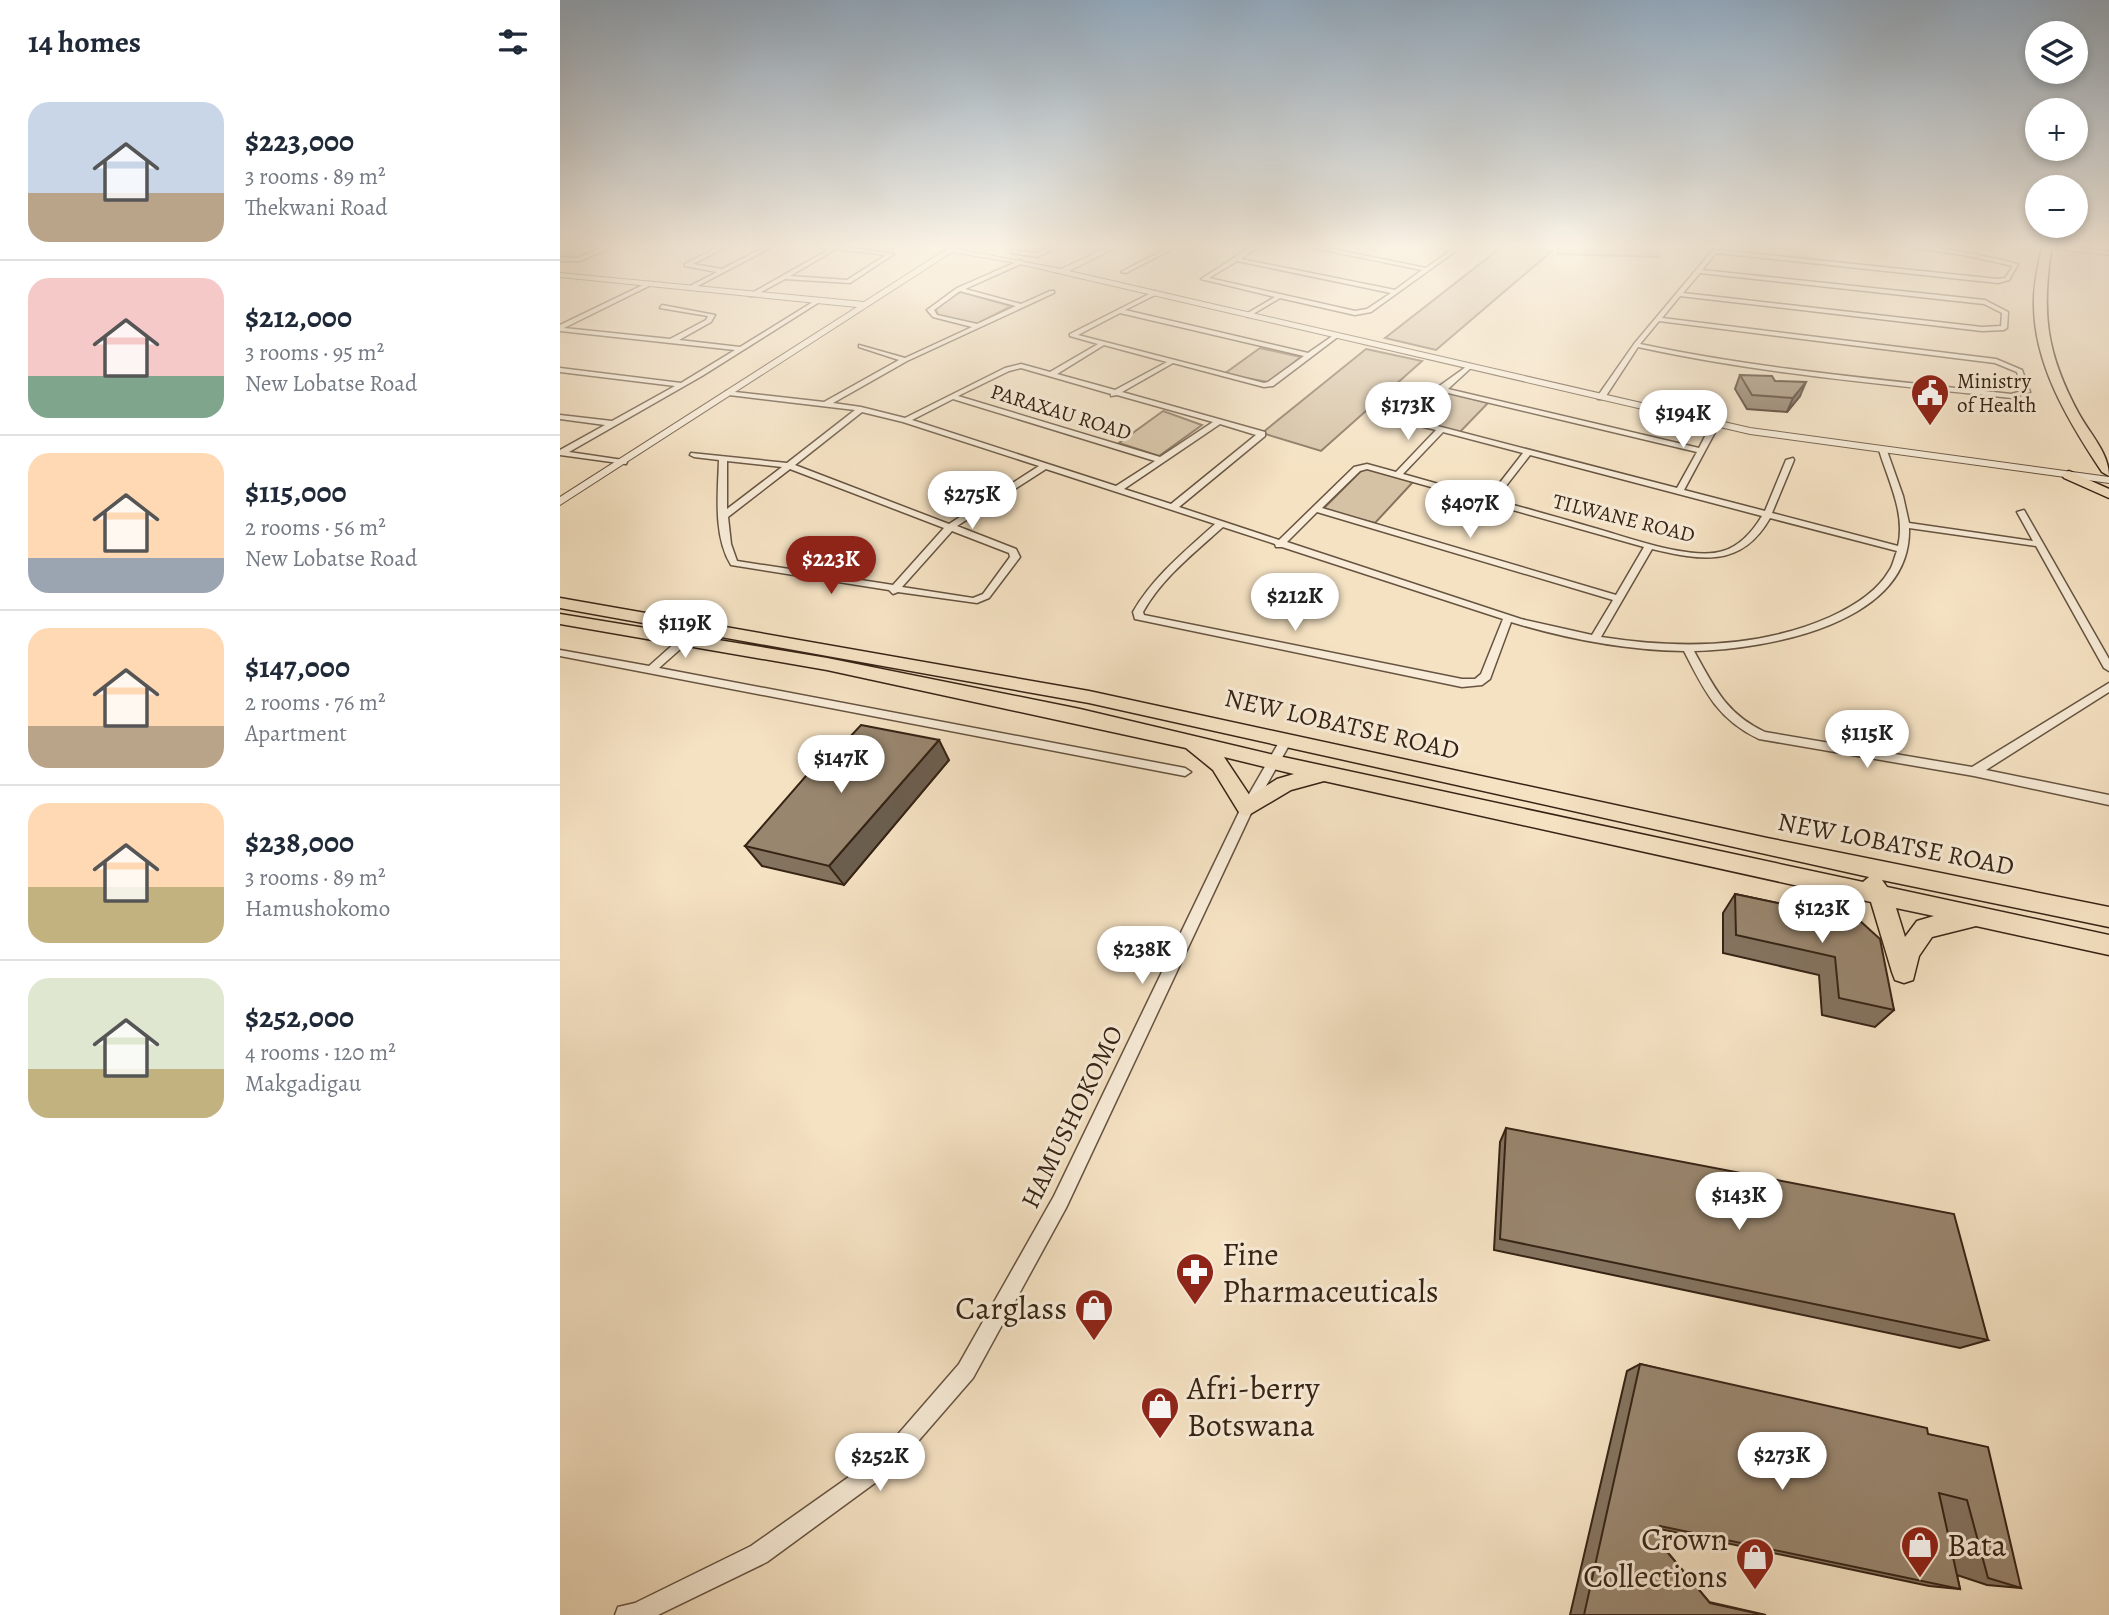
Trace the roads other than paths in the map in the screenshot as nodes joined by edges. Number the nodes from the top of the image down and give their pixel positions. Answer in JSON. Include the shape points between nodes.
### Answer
{"nodes":[{"id":1,"x":709,"y":320,"type":"edge"},
{"id":2,"x":786,"y":320,"type":"edge"},
{"id":3,"x":841,"y":320,"type":"edge"},
{"id":4,"x":957,"y":320,"type":"edge"},
{"id":5,"x":989,"y":320,"type":"edge"},
{"id":6,"x":1100,"y":320,"type":"edge"},
{"id":7,"x":1160,"y":320,"type":"edge"},
{"id":8,"x":1272,"y":320,"type":"edge"},
{"id":9,"x":1656,"y":320,"type":"edge"},
{"id":10,"x":1668,"y":320,"type":"edge"},
{"id":11,"x":1907,"y":320,"type":"edge"},
{"id":12,"x":2004,"y":320,"type":"edge"},
{"id":13,"x":2042,"y":320,"type":"edge"},
{"id":14,"x":977,"y":326,"type":"junction"},
{"id":15,"x":560,"y":328,"type":"edge"},
{"id":16,"x":1336,"y":335,"type":"junction"},
{"id":17,"x":672,"y":341,"type":"junction"},
{"id":18,"x":1101,"y":345,"type":"junction"},
{"id":19,"x":1636,"y":345,"type":"junction"},
{"id":20,"x":861,"y":346,"type":"dead end"},
{"id":21,"x":742,"y":349,"type":"junction"},
{"id":22,"x":2061,"y":351,"type":"dead end"},
{"id":23,"x":1309,"y":355,"type":"junction"},
{"id":24,"x":905,"y":360,"type":"junction"},
{"id":25,"x":1171,"y":362,"type":"junction"},
{"id":26,"x":1470,"y":366,"type":"junction"},
{"id":27,"x":560,"y":370,"type":"edge"},
{"id":28,"x":1050,"y":375,"type":"junction"},
{"id":29,"x":683,"y":385,"type":"junction"},
{"id":30,"x":1441,"y":388,"type":"junction"},
{"id":31,"x":729,"y":393,"type":"junction"},
{"id":32,"x":1114,"y":394,"type":"junction"},
{"id":33,"x":953,"y":397,"type":"junction"},
{"id":34,"x":1601,"y":397,"type":"junction"},
{"id":35,"x":826,"y":404,"type":"junction"},
{"id":36,"x":861,"y":409,"type":"junction"},
{"id":37,"x":560,"y":417,"type":"edge"},
{"id":38,"x":906,"y":420,"type":"junction"},
{"id":39,"x":1220,"y":421,"type":"junction"},
{"id":40,"x":610,"y":423,"type":"junction"},
{"id":41,"x":1716,"y":423,"type":"junction"},
{"id":42,"x":1440,"y":430,"type":"junction"},
{"id":43,"x":1699,"y":450,"type":"junction"},
{"id":44,"x":1884,"y":450,"type":"junction"},
{"id":45,"x":1526,"y":454,"type":"junction"},
{"id":46,"x":562,"y":455,"type":"edge"},
{"id":47,"x":694,"y":455,"type":"dead end"},
{"id":48,"x":723,"y":458,"type":"junction"},
{"id":49,"x":1160,"y":460,"type":"junction"},
{"id":50,"x":1790,"y":460,"type":"dead end"},
{"id":51,"x":623,"y":461,"type":"junction"},
{"id":52,"x":788,"y":465,"type":"junction"},
{"id":53,"x":1046,"y":466,"type":"junction"},
{"id":54,"x":2108,"y":470,"type":"edge"},
{"id":55,"x":1398,"y":474,"type":"junction"},
{"id":56,"x":2076,"y":474,"type":"junction"},
{"id":57,"x":1118,"y":489,"type":"junction"},
{"id":58,"x":1679,"y":492,"type":"junction"},
{"id":59,"x":2109,"y":494,"type":"edge"},
{"id":60,"x":1490,"y":500,"type":"junction"},
{"id":61,"x":560,"y":502,"type":"edge"},
{"id":62,"x":1172,"y":508,"type":"junction"},
{"id":63,"x":1315,"y":509,"type":"junction"},
{"id":64,"x":2021,"y":512,"type":"dead end"},
{"id":65,"x":1770,"y":515,"type":"junction"},
{"id":66,"x":724,"y":516,"type":"junction"},
{"id":67,"x":1221,"y":524,"type":"junction"},
{"id":68,"x":1904,"y":524,"type":"junction"},
{"id":69,"x":950,"y":527,"type":"junction"},
{"id":70,"x":2038,"y":544,"type":"junction"},
{"id":71,"x":1279,"y":545,"type":"junction"},
{"id":72,"x":1649,"y":546,"type":"junction"},
{"id":73,"x":1903,"y":550,"type":"junction"},
{"id":74,"x":893,"y":591,"type":"junction"},
{"id":75,"x":1617,"y":598,"type":"junction"},
{"id":76,"x":562,"y":609,"type":"edge"},
{"id":77,"x":1508,"y":618,"type":"junction"},
{"id":78,"x":691,"y":633,"type":"junction"},
{"id":79,"x":1595,"y":639,"type":"junction"},
{"id":80,"x":1687,"y":648,"type":"junction"},
{"id":81,"x":560,"y":653,"type":"edge"},
{"id":82,"x":2109,"y":668,"type":"edge"},
{"id":83,"x":650,"y":671,"type":"junction"},
{"id":84,"x":2109,"y":687,"type":"edge"},
{"id":85,"x":1186,"y":739,"type":"junction"},
{"id":86,"x":1286,"y":740,"type":"junction"},
{"id":87,"x":1274,"y":762,"type":"junction"},
{"id":88,"x":1185,"y":772,"type":"dead end"},
{"id":89,"x":1974,"y":772,"type":"junction"},
{"id":90,"x":1326,"y":773,"type":"junction"},
{"id":91,"x":2109,"y":800,"type":"edge"},
{"id":92,"x":1247,"y":808,"type":"junction"},
{"id":93,"x":1850,"y":863,"type":"junction"},
{"id":94,"x":1880,"y":895,"type":"junction"},
{"id":95,"x":2109,"y":917,"type":"edge"},
{"id":96,"x":1990,"y":918,"type":"junction"},
{"id":97,"x":2109,"y":945,"type":"edge"},
{"id":98,"x":626,"y":1615,"type":"edge"}],
"edges":[{"from":1,"to":17,"type":"street"},
{"from":2,"to":21,"type":"street"},
{"from":3,"to":31,"type":"street"},
{"from":4,"to":14,"type":"street"},
{"from":5,"to":14,"type":"street"},
{"from":6,"to":18,"type":"street","via":[[1072,333],[1077,339]]},
{"from":7,"to":23,"type":"street"},
{"from":8,"to":16,"type":"street"},
{"from":9,"to":19,"type":"street"},
{"from":10,"to":19,"type":"street","via":[[1996,361],[2020,371],[2026,392],[2011,396],[1687,356]]},
{"from":11,"to":12,"type":"street","via":[[1982,329],[2004,328]]},
{"from":13,"to":54,"type":"main road","via":[[2050,360],[2073,415]]},
{"from":14,"to":24,"type":"street"},
{"from":15,"to":17,"type":"street"},
{"from":16,"to":23,"type":"street"},
{"from":16,"to":26,"type":"street"},
{"from":17,"to":21,"type":"street"},
{"from":18,"to":25,"type":"street"},
{"from":18,"to":28,"type":"street"},
{"from":19,"to":34,"type":"street"},
{"from":20,"to":24,"type":"street"},
{"from":21,"to":29,"type":"street"},
{"from":22,"to":54,"type":"main road"},
{"from":23,"to":25,"type":"street","via":[[1270,384]]},
{"from":24,"to":35,"type":"street"},
{"from":25,"to":32,"type":"street"},
{"from":26,"to":30,"type":"street"},
{"from":26,"to":34,"type":"street"},
{"from":27,"to":29,"type":"street"},
{"from":28,"to":32,"type":"street"},
{"from":28,"to":33,"type":"street","via":[[1016,366]]},
{"from":29,"to":40,"type":"street"},
{"from":30,"to":42,"type":"street","via":[[1412,419]]},
{"from":30,"to":43,"type":"street"},
{"from":31,"to":35,"type":"street"},
{"from":31,"to":51,"type":"street"},
{"from":32,"to":39,"type":"street"},
{"from":33,"to":38,"type":"street"},
{"from":33,"to":49,"type":"street","name":"PARAXAU ROAD"},
{"from":34,"to":41,"type":"street"},
{"from":35,"to":36,"type":"street"},
{"from":36,"to":38,"type":"street"},
{"from":36,"to":52,"type":"street"},
{"from":37,"to":40,"type":"street"},
{"from":38,"to":53,"type":"street"},
{"from":39,"to":49,"type":"street"},
{"from":39,"to":62,"type":"street","via":[[1262,435]]},
{"from":40,"to":46,"type":"street"},
{"from":41,"to":43,"type":"street"},
{"from":41,"to":44,"type":"street"},
{"from":42,"to":45,"type":"street"},
{"from":42,"to":55,"type":"street"},
{"from":43,"to":58,"type":"street"},
{"from":44,"to":56,"type":"street"},
{"from":44,"to":68,"type":"street"},
{"from":45,"to":58,"type":"street"},
{"from":45,"to":60,"type":"street"},
{"from":46,"to":51,"type":"street"},
{"from":47,"to":48,"type":"street"},
{"from":48,"to":52,"type":"street"},
{"from":48,"to":66,"type":"street"},
{"from":49,"to":57,"type":"street"},
{"from":50,"to":65,"type":"street","name":"TILWANE ROAD"},
{"from":51,"to":61,"type":"street"},
{"from":52,"to":66,"type":"street"},
{"from":52,"to":69,"type":"street"},
{"from":53,"to":57,"type":"street"},
{"from":53,"to":69,"type":"street"},
{"from":54,"to":56,"type":"main road"},
{"from":55,"to":60,"type":"street","name":"TILWANE ROAD"},
{"from":55,"to":63,"type":"street","name":"TILWANE ROAD","via":[[1361,467]]},
{"from":56,"to":59,"type":"main road"},
{"from":57,"to":62,"type":"street"},
{"from":58,"to":65,"type":"street"},
{"from":60,"to":72,"type":"street","name":"TILWANE ROAD"},
{"from":62,"to":67,"type":"street"},
{"from":63,"to":71,"type":"street"},
{"from":63,"to":75,"type":"street"},
{"from":64,"to":70,"type":"street"},
{"from":65,"to":72,"type":"street","name":"TILWANE ROAD","via":[[1739,548],[1726,554],[1695,556]]},
{"from":65,"to":73,"type":"street"},
{"from":66,"to":74,"type":"street","via":[[734,563]]},
{"from":67,"to":71,"type":"street"},
{"from":67,"to":77,"type":"street","via":[[1147,596],[1139,617],[1462,683],[1478,682],[1486,676]]},
{"from":68,"to":70,"type":"street"},
{"from":68,"to":73,"type":"street"},
{"from":69,"to":74,"type":"street"},
{"from":69,"to":74,"type":"street","via":[[1016,555],[986,596],[978,601]]},
{"from":70,"to":82,"type":"street"},
{"from":71,"to":77,"type":"street"},
{"from":72,"to":75,"type":"street"},
{"from":73,"to":80,"type":"street","via":[[1883,589],[1835,621],[1759,640]]},
{"from":75,"to":79,"type":"street"},
{"from":76,"to":78,"type":"main road","name":"NEW LOBATSE ROAD"},
{"from":77,"to":79,"type":"street"},
{"from":78,"to":83,"type":"street"},
{"from":78,"to":85,"type":"main road","name":"NEW LOBATSE ROAD"},
{"from":78,"to":86,"type":"main road","name":"NEW LOBATSE ROAD","via":[[1089,697]]},
{"from":79,"to":80,"type":"street"},
{"from":80,"to":89,"type":"street","via":[[1723,710],[1740,727],[1763,736]]},
{"from":81,"to":83,"type":"street"},
{"from":83,"to":88,"type":"street"},
{"from":84,"to":89,"type":"street"},
{"from":85,"to":87,"type":"main road","name":"NEW LOBATSE ROAD"},
{"from":85,"to":92,"type":"main road","via":[[1220,765]]},
{"from":86,"to":87,"type":"street","name":"HAMUSHOKOMO"},
{"from":86,"to":93,"type":"main road","name":"NEW LOBATSE ROAD"},
{"from":87,"to":90,"type":"main road","name":"NEW LOBATSE ROAD"},
{"from":87,"to":92,"type":"street","name":"HAMUSHOKOMO"},
{"from":89,"to":91,"type":"street"},
{"from":90,"to":92,"type":"main road","via":[[1284,784]]},
{"from":90,"to":94,"type":"main road","name":"NEW LOBATSE ROAD"},
{"from":92,"to":98,"type":"street","name":"HAMUSHOKOMO","via":[[1066,1189],[966,1371],[887,1462],[759,1554]]},
{"from":93,"to":94,"type":"main road"},
{"from":93,"to":95,"type":"main road","name":"NEW LOBATSE ROAD"},
{"from":94,"to":96,"type":"main road","name":"NEW LOBATSE ROAD"},
{"from":94,"to":96,"type":"main road","via":[[1904,972],[1908,953],[1925,928]]},
{"from":96,"to":97,"type":"main road","name":"NEW LOBATSE ROAD"}]}
